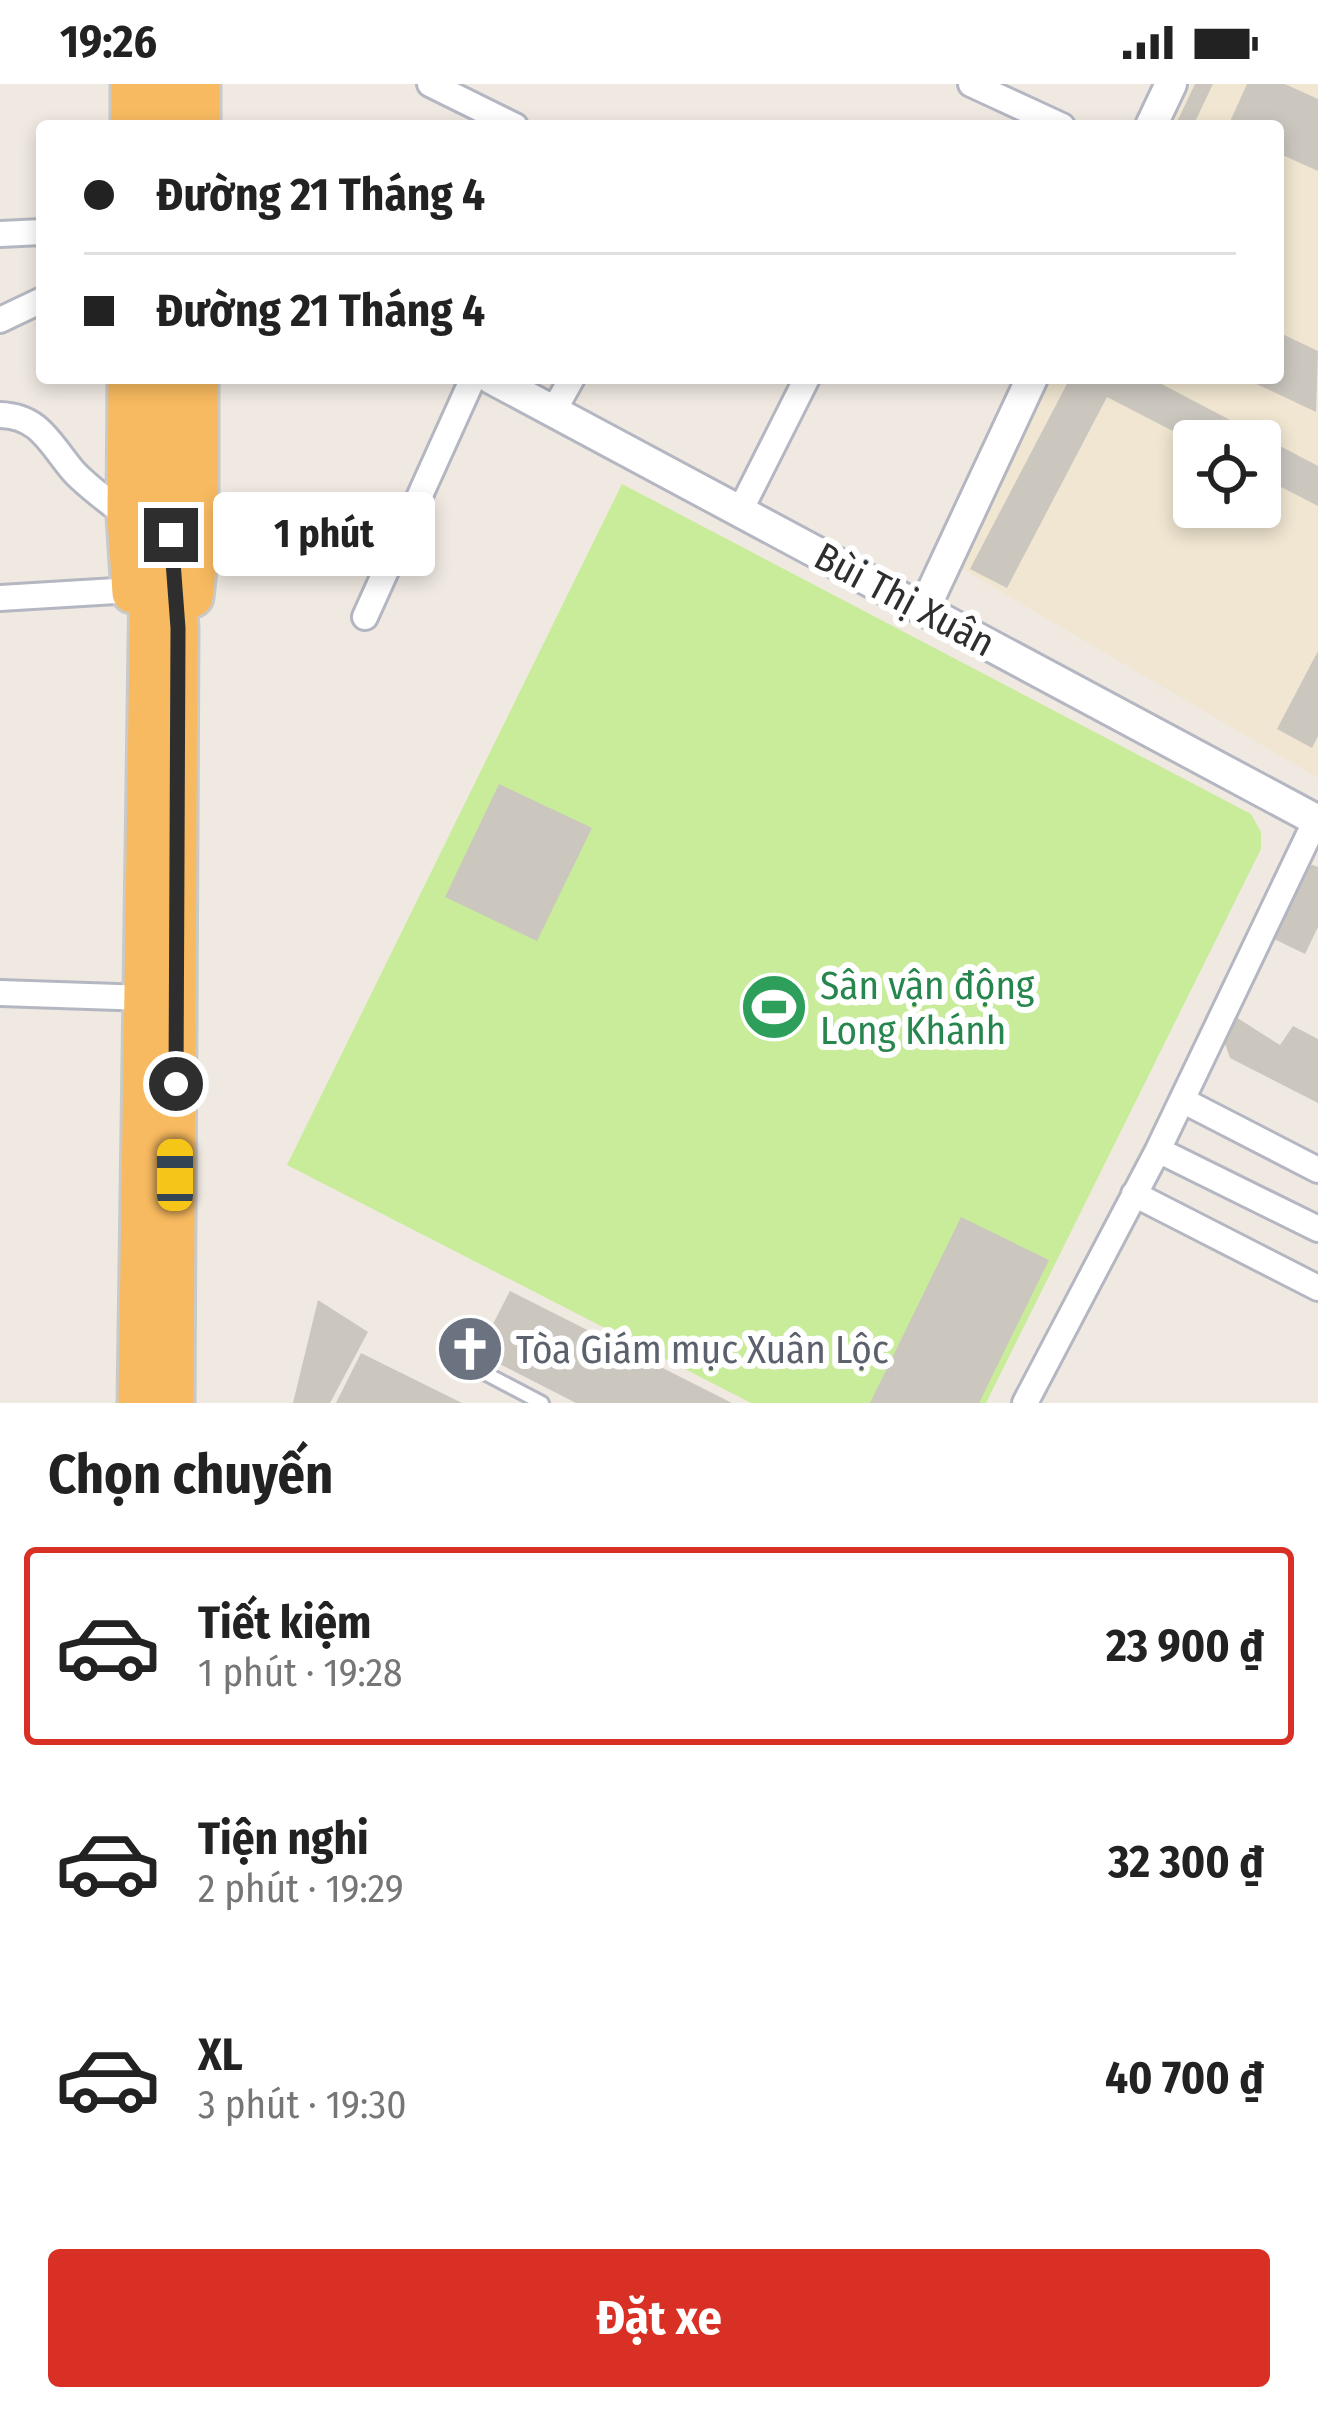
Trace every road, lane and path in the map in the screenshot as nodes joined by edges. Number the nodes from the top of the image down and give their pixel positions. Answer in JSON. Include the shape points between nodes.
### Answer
{"nodes":[{"id":1,"x":131,"y":84,"type":"edge"},
{"id":2,"x":169,"y":84,"type":"edge"},
{"id":3,"x":200,"y":84,"type":"edge"},
{"id":4,"x":430,"y":84,"type":"edge"},
{"id":5,"x":971,"y":84,"type":"edge"},
{"id":6,"x":1171,"y":84,"type":"edge"},
{"id":7,"x":131,"y":120,"type":"edge"},
{"id":8,"x":168,"y":120,"type":"edge"},
{"id":9,"x":200,"y":120,"type":"edge"},
{"id":10,"x":503,"y":120,"type":"edge"},
{"id":11,"x":1049,"y":120,"type":"edge"},
{"id":12,"x":1154,"y":120,"type":"edge"},
{"id":13,"x":36,"y":232,"type":"edge"},
{"id":14,"x":0,"y":234,"type":"edge"},
{"id":15,"x":36,"y":303,"type":"edge"},
{"id":16,"x":0,"y":320,"type":"edge"},
{"id":17,"x":128,"y":384,"type":"edge"},
{"id":18,"x":166,"y":384,"type":"edge"},
{"id":19,"x":198,"y":384,"type":"edge"},
{"id":20,"x":470,"y":384,"type":"edge"},
{"id":21,"x":503,"y":384,"type":"edge"},
{"id":22,"x":569,"y":384,"type":"edge"},
{"id":23,"x":804,"y":384,"type":"edge"},
{"id":24,"x":1029,"y":384,"type":"edge"},
{"id":25,"x":554,"y":410,"type":"junction"},
{"id":26,"x":0,"y":416,"type":"edge"},
{"id":27,"x":740,"y":511,"type":"junction"},
{"id":28,"x":127,"y":516,"type":"junction"},
{"id":29,"x":132,"y":590,"type":"junction"},
{"id":30,"x":0,"y":598,"type":"edge"},
{"id":31,"x":924,"y":610,"type":"junction"},
{"id":32,"x":365,"y":617,"type":"dead end"},
{"id":33,"x":164,"y":629,"type":"junction"},
{"id":34,"x":1317,"y":821,"type":"edge"},
{"id":35,"x":0,"y":992,"type":"edge"},
{"id":36,"x":147,"y":998,"type":"junction"},
{"id":37,"x":1182,"y":1100,"type":"junction"},
{"id":38,"x":1158,"y":1150,"type":"junction"},
{"id":39,"x":1318,"y":1170,"type":"edge"},
{"id":40,"x":1134,"y":1194,"type":"junction"},
{"id":41,"x":1318,"y":1229,"type":"edge"},
{"id":42,"x":1318,"y":1288,"type":"edge"},
{"id":43,"x":475,"y":1368,"type":"dead end"},
{"id":44,"x":138,"y":1403,"type":"edge"},
{"id":45,"x":174,"y":1403,"type":"edge"},
{"id":46,"x":542,"y":1403,"type":"edge"},
{"id":47,"x":1025,"y":1403,"type":"edge"}],
"edges":[{"from":1,"to":7,"type":"highway"},
{"from":2,"to":8,"type":"highway"},
{"from":3,"to":9,"type":"highway"},
{"from":4,"to":10,"type":"street"},
{"from":5,"to":11,"type":"street"},
{"from":6,"to":12,"type":"street"},
{"from":13,"to":14,"type":"street"},
{"from":15,"to":16,"type":"street"},
{"from":17,"to":28,"type":"highway"},
{"from":18,"to":33,"type":"highway","via":[[164,493],[177,576]]},
{"from":19,"to":33,"type":"highway","via":[[196,569],[190,608]]},
{"from":20,"to":32,"type":"street"},
{"from":21,"to":25,"type":"street","name":"Bùi Thị Xuân"},
{"from":22,"to":25,"type":"street"},
{"from":23,"to":27,"type":"street"},
{"from":24,"to":31,"type":"street"},
{"from":25,"to":27,"type":"street","name":"Bùi Thị Xuân"},
{"from":26,"to":28,"type":"street","via":[[21,416],[40,430],[76,475]]},
{"from":27,"to":31,"type":"street","name":"Bùi Thị Xuân"},
{"from":28,"to":29,"type":"highway"},
{"from":29,"to":30,"type":"street"},
{"from":29,"to":33,"type":"highway","via":[[139,616]]},
{"from":31,"to":34,"type":"street","name":"Bùi Thị Xuân"},
{"from":33,"to":36,"type":"highway"},
{"from":33,"to":45,"type":"highway"},
{"from":34,"to":37,"type":"street"},
{"from":35,"to":36,"type":"street"},
{"from":36,"to":44,"type":"highway"},
{"from":37,"to":38,"type":"street"},
{"from":37,"to":39,"type":"street"},
{"from":38,"to":40,"type":"street"},
{"from":38,"to":41,"type":"street"},
{"from":40,"to":42,"type":"street"},
{"from":40,"to":47,"type":"street"},
{"from":43,"to":46,"type":"lane"}]}
